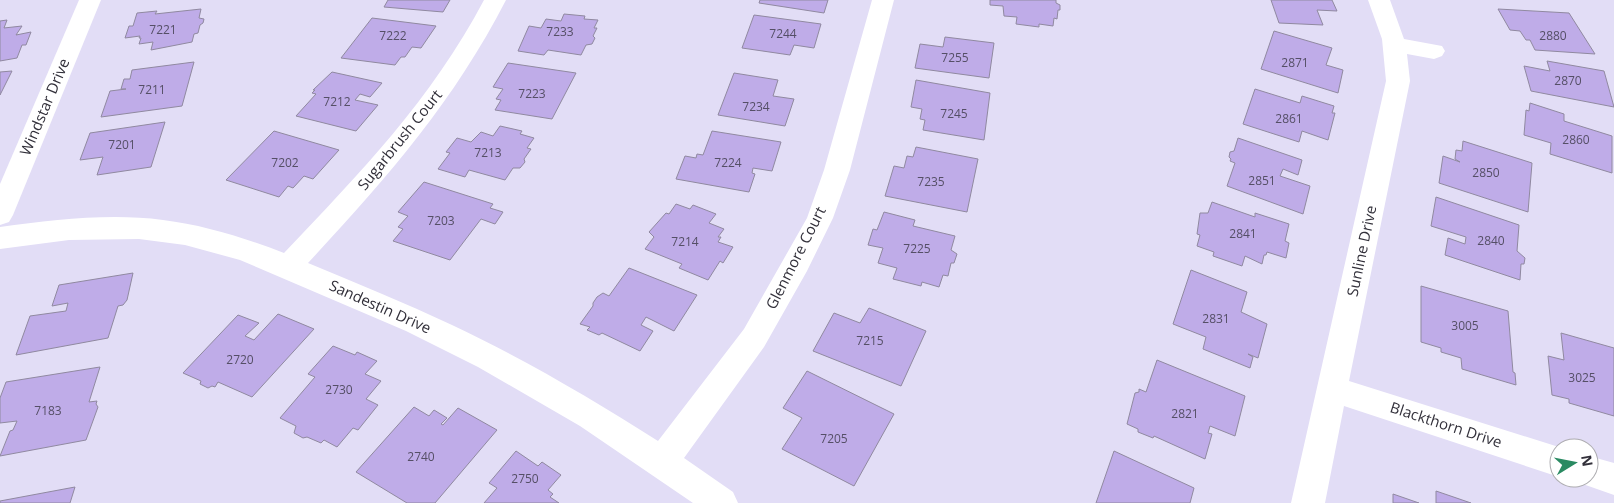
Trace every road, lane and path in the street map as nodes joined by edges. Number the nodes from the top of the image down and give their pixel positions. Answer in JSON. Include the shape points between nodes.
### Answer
{"nodes":[{"id":1,"x":90,"y":0,"type":"edge"},
{"id":2,"x":495,"y":0,"type":"edge"},
{"id":3,"x":884,"y":0,"type":"edge"},
{"id":4,"x":1379,"y":0,"type":"edge"},
{"id":5,"x":1395,"y":45,"type":"junction"},
{"id":6,"x":1434,"y":51,"type":"dead end"},
{"id":7,"x":0,"y":214,"type":"edge"},
{"id":8,"x":0,"y":238,"type":"edge"},
{"id":9,"x":288,"y":267,"type":"junction"},
{"id":10,"x":1333,"y":389,"type":"junction"},
{"id":11,"x":1549,"y":459,"type":"edge"},
{"id":12,"x":663,"y":461,"type":"junction"},
{"id":13,"x":1599,"y":474,"type":"edge"},
{"id":14,"x":1614,"y":479,"type":"edge"},
{"id":15,"x":721,"y":503,"type":"edge"},
{"id":16,"x":1308,"y":503,"type":"edge"}],
"edges":[{"from":1,"to":7,"type":"street","name":"Windstar Drive"},
{"from":2,"to":9,"type":"street","name":"Sugarbrush Court","via":[[429,107],[381,167]]},
{"from":3,"to":12,"type":"street","name":"Glenmore Court","via":[[837,170],[820,218],[754,338]]},
{"from":4,"to":5,"type":"street","name":"Sunline Drive"},
{"from":5,"to":6,"type":"street"},
{"from":5,"to":10,"type":"street","name":"Sunline Drive","via":[[1398,81]]},
{"from":8,"to":9,"type":"street","name":"Sandestin Drive","via":[[77,229],[130,228],[183,234],[228,244]]},
{"from":9,"to":12,"type":"street","name":"Sandestin Drive","via":[[454,339],[554,393]]},
{"from":10,"to":11,"type":"street","name":"Blackthorn Drive"},
{"from":10,"to":16,"type":"street","name":"Sunline Drive"},
{"from":12,"to":15,"type":"street","name":"Sandestin Drive"},
{"from":13,"to":14,"type":"street"}]}
